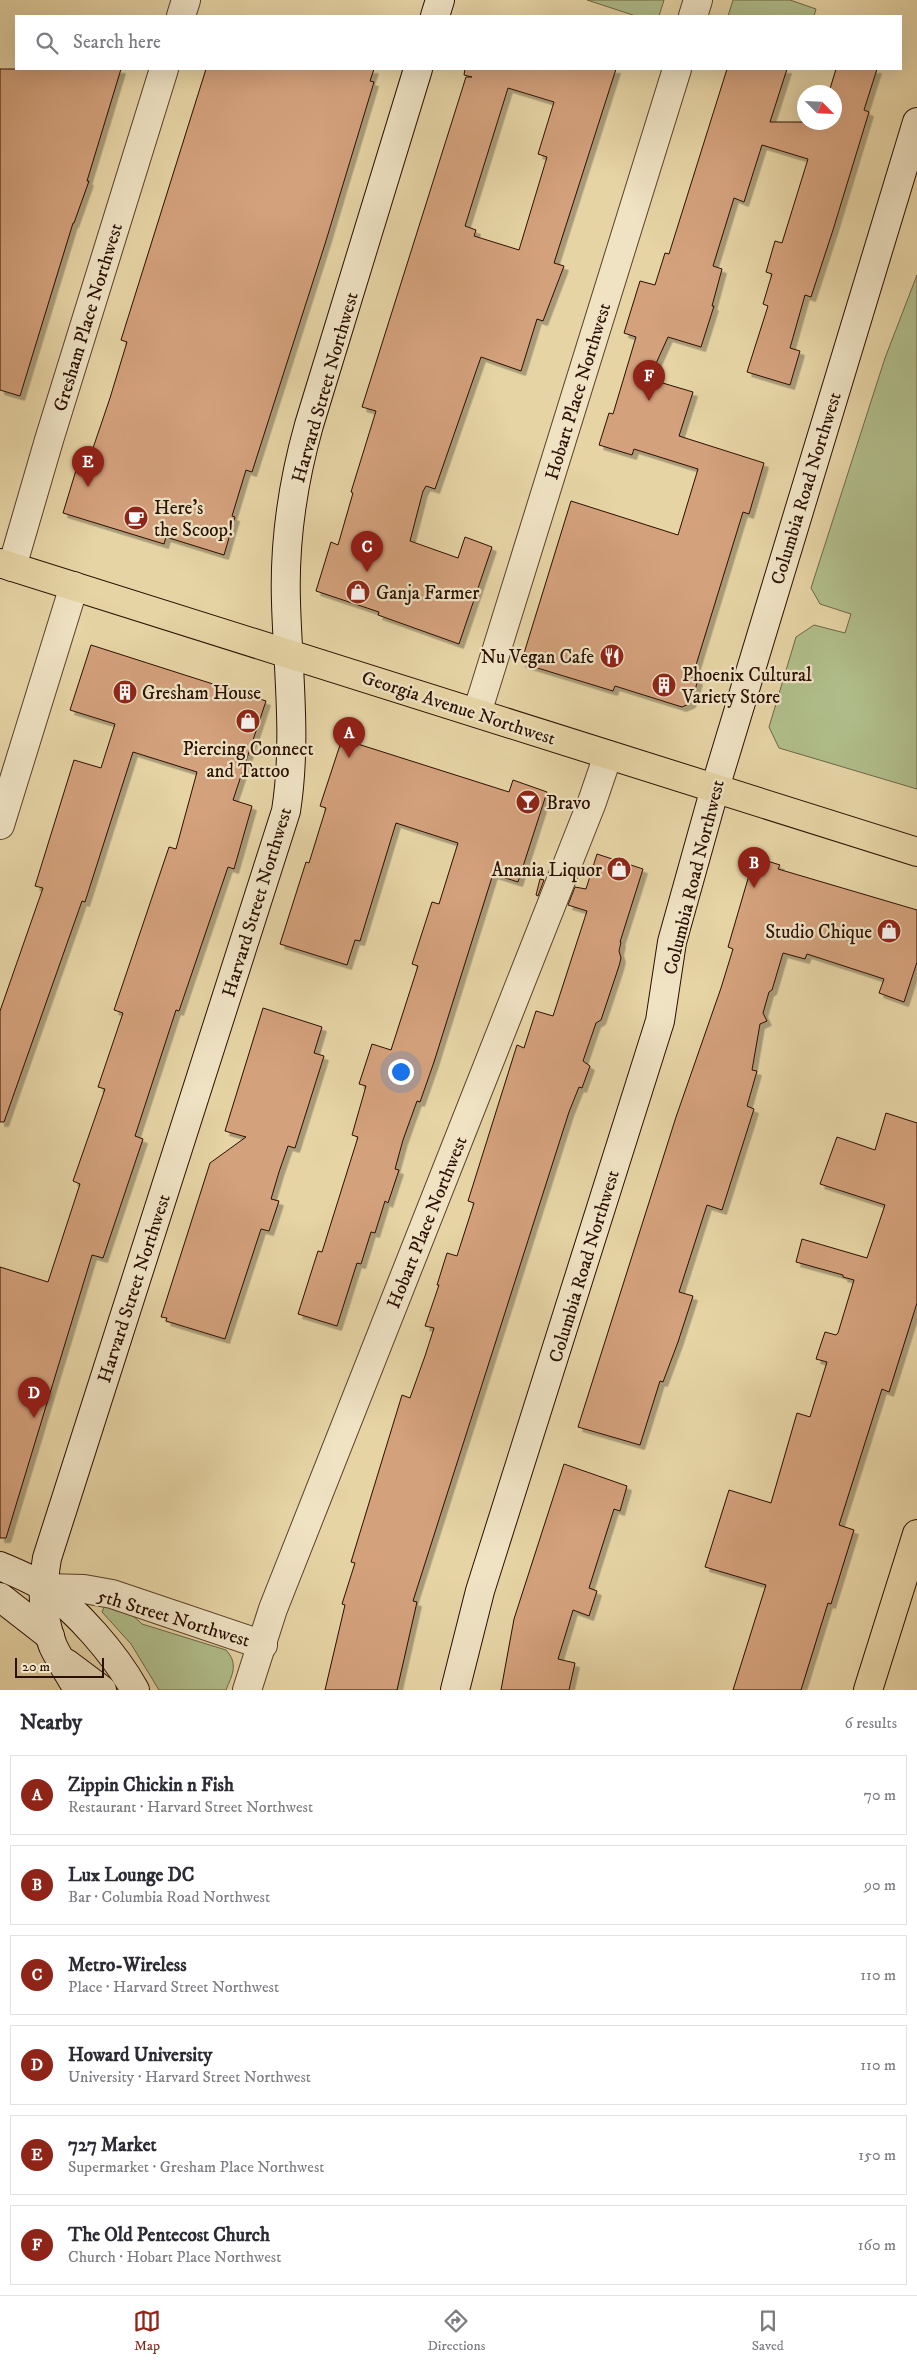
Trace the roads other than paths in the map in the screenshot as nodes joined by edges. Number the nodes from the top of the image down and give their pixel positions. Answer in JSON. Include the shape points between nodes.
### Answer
{"nodes":[{"id":1,"x":186,"y":0,"type":"edge"},
{"id":2,"x":440,"y":0,"type":"edge"},
{"id":3,"x":698,"y":0,"type":"edge"},
{"id":4,"x":181,"y":15,"type":"edge"},
{"id":5,"x":435,"y":15,"type":"edge"},
{"id":6,"x":693,"y":15,"type":"edge"},
{"id":7,"x":164,"y":70,"type":"edge"},
{"id":8,"x":418,"y":70,"type":"edge"},
{"id":9,"x":677,"y":70,"type":"edge"},
{"id":10,"x":917,"y":122,"type":"edge"},
{"id":11,"x":6,"y":565,"type":"edge"},
{"id":12,"x":74,"y":586,"type":"junction"},
{"id":13,"x":290,"y":654,"type":"junction"},
{"id":14,"x":477,"y":713,"type":"junction"},
{"id":15,"x":608,"y":754,"type":"junction"},
{"id":16,"x":715,"y":788,"type":"junction"},
{"id":17,"x":0,"y":825,"type":"edge"},
{"id":18,"x":917,"y":852,"type":"edge"},
{"id":19,"x":917,"y":1534,"type":"edge"},
{"id":20,"x":0,"y":1566,"type":"edge"},
{"id":21,"x":44,"y":1588,"type":"junction"},
{"id":22,"x":0,"y":1597,"type":"edge"},
{"id":23,"x":263,"y":1645,"type":"junction"},
{"id":24,"x":55,"y":1647,"type":"junction"},
{"id":25,"x":78,"y":1690,"type":"edge"},
{"id":26,"x":102,"y":1690,"type":"edge"},
{"id":27,"x":135,"y":1690,"type":"edge"},
{"id":28,"x":247,"y":1690,"type":"edge"},
{"id":29,"x":455,"y":1690,"type":"edge"},
{"id":30,"x":868,"y":1690,"type":"edge"}],
"edges":[{"from":1,"to":4,"type":"main road"},
{"from":2,"to":5,"type":"main road"},
{"from":3,"to":6,"type":"main road"},
{"from":7,"to":11,"type":"main road","name":"Gresham Place Northwest","via":[[49,440]]},
{"from":8,"to":13,"type":"main road","name":"Harvard Street Northwest","via":[[309,425],[298,471],[286,563]]},
{"from":9,"to":14,"type":"main road","name":"Hobart Place Northwest"},
{"from":10,"to":16,"type":"main road","name":"Columbia Road Northwest"},
{"from":11,"to":12,"type":"main road","name":"Georgia Avenue Northwest"},
{"from":12,"to":13,"type":"main road","name":"Georgia Avenue Northwest"},
{"from":12,"to":17,"type":"main road"},
{"from":13,"to":14,"type":"main road","name":"Georgia Avenue Northwest"},
{"from":13,"to":21,"type":"main road","name":"Harvard Street Northwest","via":[[292,752],[283,822],[54,1537],[45,1569]]},
{"from":14,"to":15,"type":"main road","name":"Georgia Avenue Northwest"},
{"from":15,"to":16,"type":"main road","name":"Georgia Avenue Northwest"},
{"from":15,"to":23,"type":"main road","name":"Hobart Place Northwest","via":[[589,811],[273,1609]]},
{"from":16,"to":18,"type":"main road","name":"Georgia Avenue Northwest"},
{"from":16,"to":29,"type":"main road","name":"Columbia Road Northwest","via":[[672,942],[660,1021],[480,1592]]},
{"from":19,"to":30,"type":"main road"},
{"from":20,"to":21,"type":"main road","name":"5th Street Northwest"},
{"from":21,"to":23,"type":"main road","name":"5th Street Northwest","via":[[84,1589],[112,1594]]},
{"from":21,"to":24,"type":"main road","name":"Harvard Street Northwest","via":[[44,1610]]},
{"from":21,"to":27,"type":"main road","via":[[105,1648]]},
{"from":22,"to":24,"type":"main road"},
{"from":23,"to":28,"type":"main road","name":"Hobart Place Northwest"},
{"from":24,"to":25,"type":"main road"},
{"from":24,"to":26,"type":"main road"}]}
